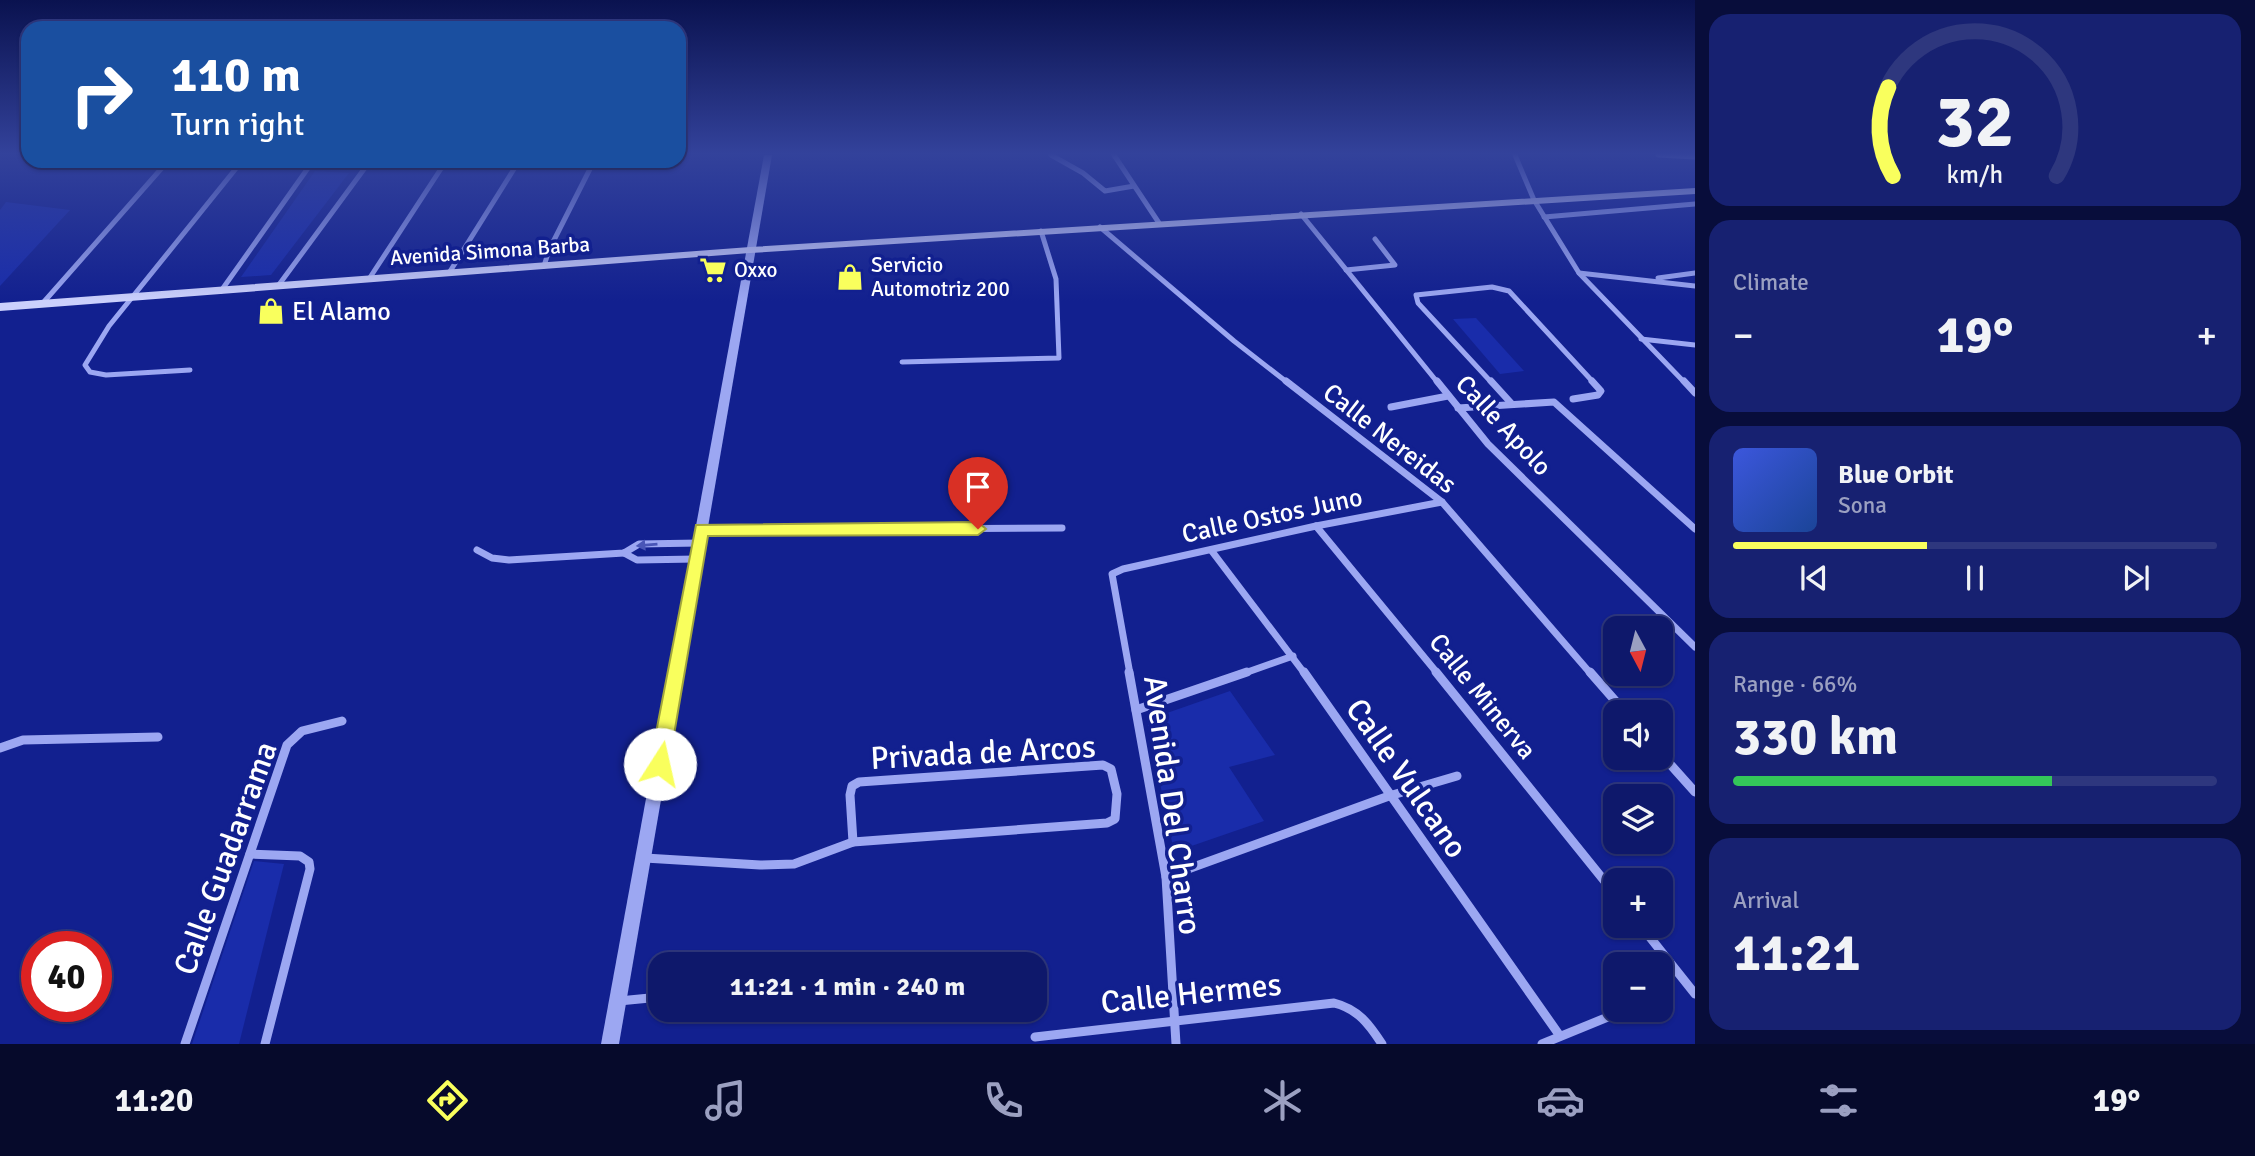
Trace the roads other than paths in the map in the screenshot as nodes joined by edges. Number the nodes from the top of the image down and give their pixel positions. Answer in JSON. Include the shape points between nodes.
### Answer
{"nodes":[{"id":1,"x":130,"y":204,"type":"edge"},
{"id":2,"x":207,"y":204,"type":"edge"},
{"id":3,"x":282,"y":204,"type":"edge"},
{"id":4,"x":339,"y":204,"type":"edge"},
{"id":5,"x":418,"y":204,"type":"edge"},
{"id":6,"x":492,"y":204,"type":"edge"},
{"id":7,"x":572,"y":204,"type":"edge"},
{"id":8,"x":759,"y":204,"type":"edge"},
{"id":9,"x":1146,"y":204,"type":"edge"},
{"id":10,"x":1472,"y":204,"type":"edge"},
{"id":11,"x":1536,"y":204,"type":"edge"},
{"id":12,"x":1695,"y":204,"type":"edge"},
{"id":13,"x":1301,"y":214,"type":"junction"},
{"id":14,"x":1544,"y":217,"type":"junction"},
{"id":15,"x":1159,"y":223,"type":"junction"},
{"id":16,"x":1100,"y":227,"type":"junction"},
{"id":17,"x":1041,"y":231,"type":"junction"},
{"id":18,"x":1375,"y":239,"type":"dead end"},
{"id":19,"x":750,"y":250,"type":"junction"},
{"id":20,"x":544,"y":266,"type":"junction"},
{"id":21,"x":1346,"y":270,"type":"junction"},
{"id":22,"x":449,"y":273,"type":"junction"},
{"id":23,"x":1695,"y":273,"type":"edge"},
{"id":24,"x":1579,"y":274,"type":"junction"},
{"id":25,"x":369,"y":279,"type":"junction"},
{"id":26,"x":1645,"y":280,"type":"junction"},
{"id":27,"x":278,"y":286,"type":"junction"},
{"id":28,"x":1695,"y":286,"type":"edge"},
{"id":29,"x":220,"y":291,"type":"junction"},
{"id":30,"x":132,"y":297,"type":"junction"},
{"id":31,"x":42,"y":304,"type":"junction"},
{"id":32,"x":0,"y":307,"type":"edge"},
{"id":33,"x":1641,"y":340,"type":"junction"},
{"id":34,"x":1695,"y":345,"type":"edge"},
{"id":35,"x":902,"y":362,"type":"dead end"},
{"id":36,"x":190,"y":370,"type":"dead end"},
{"id":37,"x":1695,"y":393,"type":"edge"},
{"id":38,"x":1448,"y":397,"type":"junction"},
{"id":39,"x":1573,"y":399,"type":"dead end"},
{"id":40,"x":1511,"y":403,"type":"junction"},
{"id":41,"x":1391,"y":407,"type":"dead end"},
{"id":42,"x":1458,"y":408,"type":"junction"},
{"id":43,"x":1442,"y":502,"type":"junction"},
{"id":44,"x":1316,"y":526,"type":"junction"},
{"id":45,"x":1062,"y":528,"type":"dead end"},
{"id":46,"x":1695,"y":528,"type":"edge"},
{"id":47,"x":700,"y":536,"type":"junction"},
{"id":48,"x":477,"y":550,"type":"dead end"},
{"id":49,"x":1211,"y":550,"type":"junction"},
{"id":50,"x":624,"y":553,"type":"junction"},
{"id":51,"x":696,"y":559,"type":"junction"},
{"id":52,"x":1112,"y":574,"type":"joint"},
{"id":53,"x":1695,"y":647,"type":"edge"},
{"id":54,"x":1293,"y":656,"type":"junction"},
{"id":55,"x":1615,"y":700,"type":"edge"},
{"id":56,"x":1136,"y":710,"type":"junction"},
{"id":57,"x":342,"y":722,"type":"dead end"},
{"id":58,"x":158,"y":737,"type":"dead end"},
{"id":59,"x":0,"y":748,"type":"edge"},
{"id":60,"x":1673,"y":767,"type":"edge"},
{"id":61,"x":1457,"y":776,"type":"dead end"},
{"id":62,"x":1695,"y":792,"type":"edge"},
{"id":63,"x":1389,"y":796,"type":"junction"},
{"id":64,"x":853,"y":842,"type":"junction"},
{"id":65,"x":250,"y":854,"type":"junction"},
{"id":66,"x":643,"y":858,"type":"junction"},
{"id":67,"x":1166,"y":877,"type":"junction"},
{"id":68,"x":1603,"y":879,"type":"edge"},
{"id":69,"x":1652,"y":938,"type":"edge"},
{"id":70,"x":1691,"y":982,"type":"edge"},
{"id":71,"x":1695,"y":995,"type":"edge"},
{"id":72,"x":648,"y":998,"type":"edge"},
{"id":73,"x":618,"y":1001,"type":"junction"},
{"id":74,"x":1603,"y":1019,"type":"edge"},
{"id":75,"x":1174,"y":1021,"type":"junction"},
{"id":76,"x":1560,"y":1036,"type":"junction"},
{"id":77,"x":1035,"y":1037,"type":"dead end"},
{"id":78,"x":185,"y":1044,"type":"edge"},
{"id":79,"x":265,"y":1044,"type":"edge"},
{"id":80,"x":610,"y":1044,"type":"edge"},
{"id":81,"x":1176,"y":1044,"type":"edge"},
{"id":82,"x":1382,"y":1044,"type":"edge"},
{"id":83,"x":1542,"y":1044,"type":"edge"}],
"edges":[{"from":1,"to":31,"type":"street"},
{"from":2,"to":30,"type":"street"},
{"from":3,"to":29,"type":"street"},
{"from":4,"to":27,"type":"street"},
{"from":5,"to":25,"type":"street"},
{"from":6,"to":22,"type":"street"},
{"from":7,"to":20,"type":"street"},
{"from":8,"to":19,"type":"street"},
{"from":9,"to":15,"type":"street"},
{"from":10,"to":13,"type":"main road","name":"Avenida Simona Barba"},
{"from":11,"to":14,"type":"street"},
{"from":12,"to":14,"type":"street"},
{"from":13,"to":15,"type":"main road","name":"Avenida Simona Barba"},
{"from":13,"to":21,"type":"street","name":"Calle Apolo"},
{"from":14,"to":24,"type":"street"},
{"from":15,"to":16,"type":"main road","name":"Avenida Simona Barba"},
{"from":16,"to":17,"type":"main road","name":"Avenida Simona Barba"},
{"from":16,"to":43,"type":"street","name":"Calle Nereidas","via":[[1234,341]]},
{"from":17,"to":19,"type":"main road","name":"Avenida Simona Barba"},
{"from":17,"to":35,"type":"street","via":[[1056,279],[1059,358]]},
{"from":18,"to":21,"type":"street","via":[[1395,265]]},
{"from":19,"to":20,"type":"main road","name":"Avenida Simona Barba"},
{"from":19,"to":47,"type":"street"},
{"from":20,"to":22,"type":"main road","name":"Avenida Simona Barba"},
{"from":21,"to":38,"type":"street","name":"Calle Apolo"},
{"from":22,"to":25,"type":"main road","name":"Avenida Simona Barba"},
{"from":23,"to":26,"type":"street"},
{"from":24,"to":26,"type":"street"},
{"from":24,"to":33,"type":"street"},
{"from":25,"to":27,"type":"main road","name":"Avenida Simona Barba"},
{"from":26,"to":28,"type":"street"},
{"from":27,"to":29,"type":"main road","name":"Avenida Simona Barba"},
{"from":29,"to":30,"type":"main road","name":"Avenida Simona Barba"},
{"from":30,"to":31,"type":"main road","name":"Avenida Simona Barba"},
{"from":30,"to":36,"type":"street","via":[[92,349],[87,370],[106,375]]},
{"from":31,"to":32,"type":"main road","name":"Avenida Simona Barba"},
{"from":33,"to":34,"type":"street"},
{"from":33,"to":37,"type":"street"},
{"from":38,"to":41,"type":"street"},
{"from":38,"to":42,"type":"street","name":"Calle Apolo"},
{"from":39,"to":40,"type":"street","via":[[1601,391],[1509,291],[1492,287],[1416,295],[1418,303]]},
{"from":40,"to":42,"type":"street"},
{"from":40,"to":46,"type":"street","via":[[1554,401]]},
{"from":42,"to":53,"type":"street","name":"Calle Apolo","via":[[1488,444]]},
{"from":43,"to":44,"type":"street","name":"Calle Ostos Juno"},
{"from":43,"to":55,"type":"street","name":"Calle Nereidas"},
{"from":44,"to":49,"type":"street","name":"Calle Ostos Juno"},
{"from":44,"to":68,"type":"street","name":"Calle Minerva"},
{"from":45,"to":47,"type":"street"},
{"from":47,"to":50,"type":"street","one_way":true,"via":[[639,544]]},
{"from":47,"to":51,"type":"street"},
{"from":48,"to":50,"type":"street","via":[[509,560]]},
{"from":49,"to":52,"type":"street","name":"Calle Ostos Juno"},
{"from":49,"to":54,"type":"street","name":"Calle Vulcano"},
{"from":50,"to":51,"type":"street","via":[[637,560]]},
{"from":51,"to":66,"type":"street"},
{"from":52,"to":56,"type":"street","name":"Avenida Del Charro"},
{"from":54,"to":56,"type":"street"},
{"from":54,"to":63,"type":"street","name":"Calle Vulcano"},
{"from":56,"to":67,"type":"street","name":"Avenida Del Charro"},
{"from":57,"to":65,"type":"street","name":"Calle Guadarrama","via":[[310,728],[290,740]]},
{"from":58,"to":59,"type":"street","via":[[23,740]]},
{"from":60,"to":62,"type":"street"},
{"from":61,"to":63,"type":"street"},
{"from":63,"to":67,"type":"street"},
{"from":63,"to":76,"type":"street","name":"Calle Vulcano"},
{"from":64,"to":64,"type":"street","name":"Privada de Arcos","via":[[850,795],[859,782],[1103,765],[1115,777],[1117,813],[1107,823]]},
{"from":64,"to":66,"type":"street","name":"Privada de Arcos","via":[[794,864]]},
{"from":65,"to":78,"type":"street","name":"Calle Guadarrama"},
{"from":65,"to":79,"type":"street","via":[[300,856],[310,869]]},
{"from":66,"to":73,"type":"street"},
{"from":67,"to":75,"type":"street","name":"Avenida Del Charro"},
{"from":69,"to":70,"type":"street"},
{"from":70,"to":71,"type":"street"},
{"from":72,"to":73,"type":"street"},
{"from":73,"to":80,"type":"street"},
{"from":74,"to":76,"type":"street"},
{"from":75,"to":77,"type":"street","name":"Calle Hermes"},
{"from":75,"to":81,"type":"street","name":"Avenida Del Charro"},
{"from":75,"to":82,"type":"street","name":"Calle Hermes","via":[[1334,1003],[1353,1009],[1369,1022]]},
{"from":76,"to":83,"type":"street"}]}
